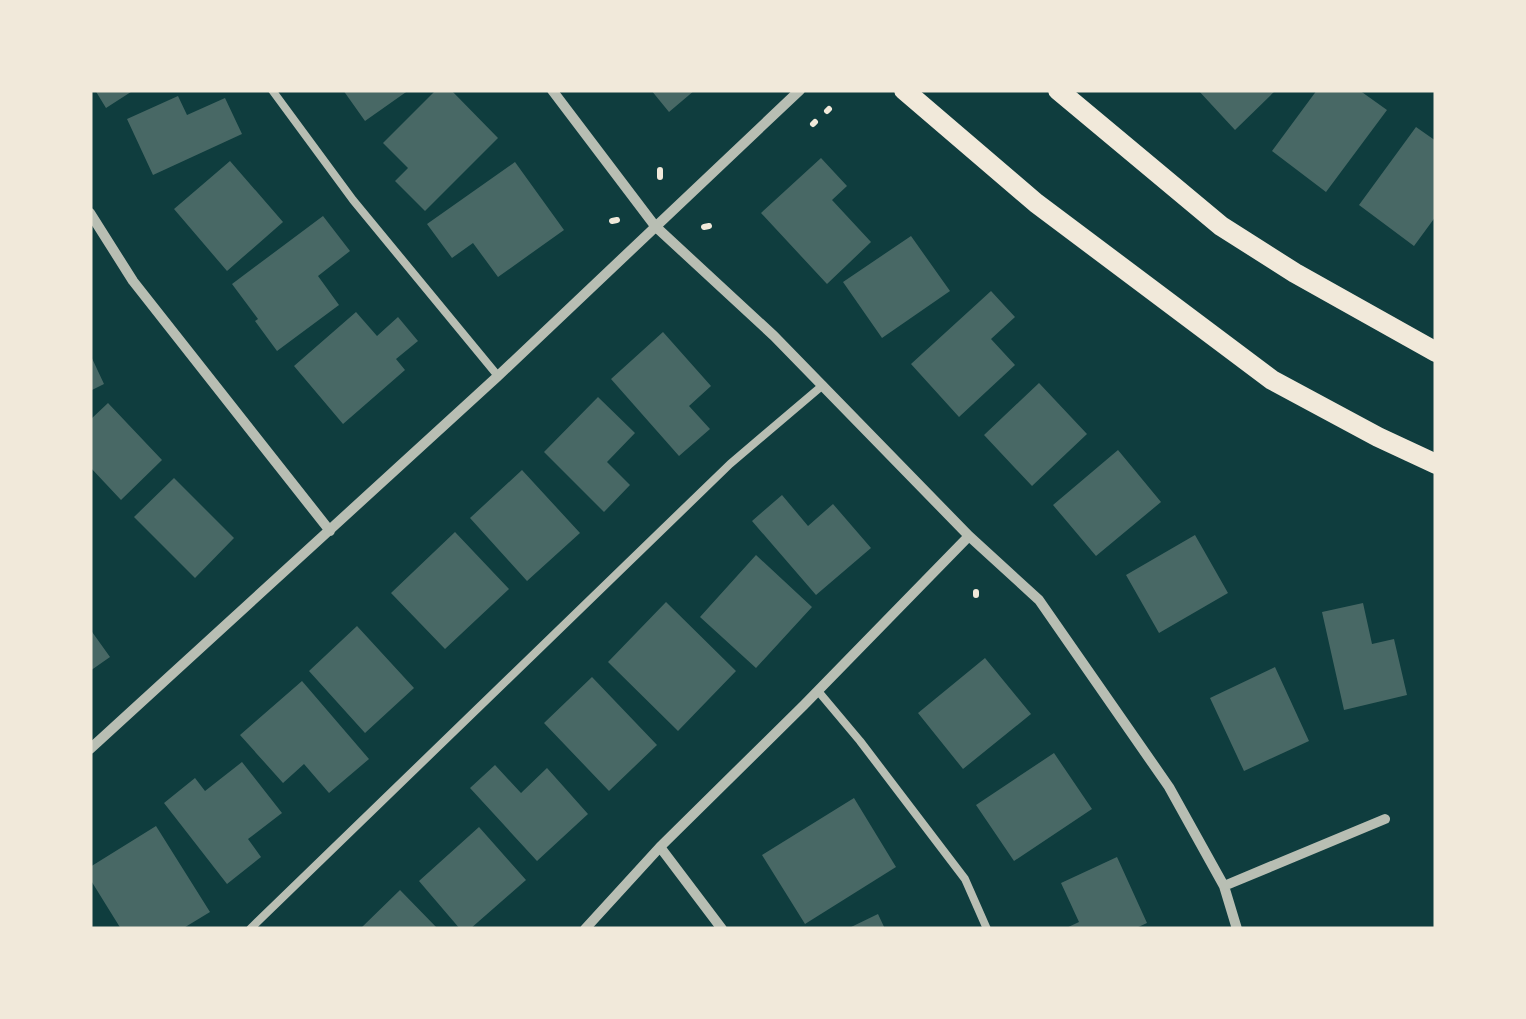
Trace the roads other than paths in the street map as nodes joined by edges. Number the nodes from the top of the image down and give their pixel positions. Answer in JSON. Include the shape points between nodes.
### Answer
{"nodes":[{"id":1,"x":272,"y":90,"type":"edge"},
{"id":2,"x":552,"y":90,"type":"edge"},
{"id":3,"x":800,"y":90,"type":"edge"},
{"id":4,"x":904,"y":90,"type":"edge"},
{"id":5,"x":1058,"y":90,"type":"edge"},
{"id":6,"x":90,"y":214,"type":"edge"},
{"id":7,"x":656,"y":226,"type":"junction"},
{"id":8,"x":1436,"y":352,"type":"edge"},
{"id":9,"x":498,"y":376,"type":"junction"},
{"id":10,"x":823,"y":385,"type":"junction"},
{"id":11,"x":1436,"y":464,"type":"edge"},
{"id":12,"x":330,"y":531,"type":"junction"},
{"id":13,"x":969,"y":536,"type":"junction"},
{"id":14,"x":818,"y":691,"type":"junction"},
{"id":15,"x":90,"y":748,"type":"edge"},
{"id":16,"x":1385,"y":820,"type":"dead end"},
{"id":17,"x":660,"y":846,"type":"junction"},
{"id":18,"x":1224,"y":886,"type":"junction"},
{"id":19,"x":250,"y":929,"type":"edge"},
{"id":20,"x":585,"y":929,"type":"edge"},
{"id":21,"x":722,"y":929,"type":"edge"},
{"id":22,"x":987,"y":929,"type":"edge"},
{"id":23,"x":1237,"y":929,"type":"edge"}],
"edges":[{"from":1,"to":9,"type":"lane"},
{"from":2,"to":7,"type":"street"},
{"from":3,"to":7,"type":"street"},
{"from":4,"to":11,"type":"main road","via":[[1036,203],[1272,380]]},
{"from":5,"to":8,"type":"main road","via":[[1221,226]]},
{"from":6,"to":12,"type":"street","via":[[133,281]]},
{"from":7,"to":9,"type":"street"},
{"from":7,"to":10,"type":"street"},
{"from":9,"to":12,"type":"street"},
{"from":10,"to":13,"type":"street"},
{"from":10,"to":19,"type":"lane","via":[[730,464]]},
{"from":12,"to":15,"type":"street"},
{"from":13,"to":14,"type":"street"},
{"from":13,"to":18,"type":"street","via":[[1039,600],[1169,787]]},
{"from":14,"to":17,"type":"street"},
{"from":14,"to":22,"type":"lane","via":[[965,879]]},
{"from":16,"to":18,"type":"street"},
{"from":17,"to":20,"type":"street"},
{"from":17,"to":21,"type":"street"},
{"from":18,"to":23,"type":"street"}]}
